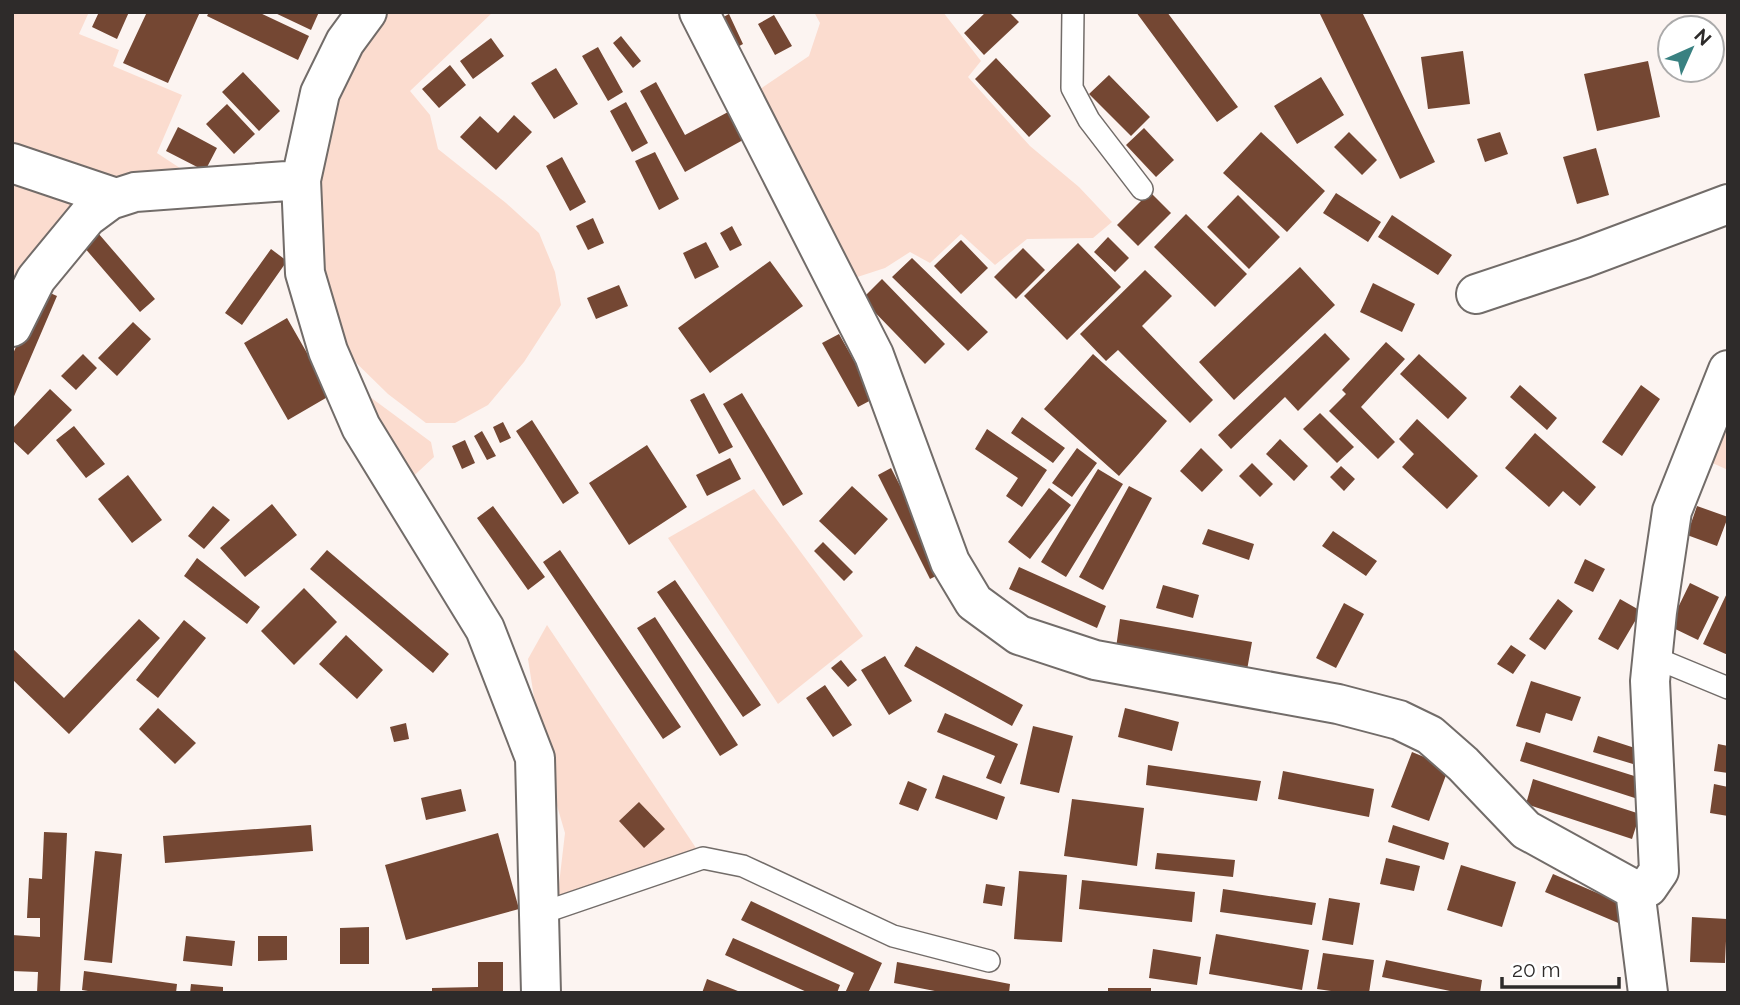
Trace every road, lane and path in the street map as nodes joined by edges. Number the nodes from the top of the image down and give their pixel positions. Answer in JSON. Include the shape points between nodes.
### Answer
{"nodes":[{"id":1,"x":366,"y":12,"type":"edge"},
{"id":2,"x":699,"y":12,"type":"edge"},
{"id":3,"x":1073,"y":12,"type":"edge"},
{"id":4,"x":12,"y":163,"type":"edge"},
{"id":5,"x":301,"y":180,"type":"junction"},
{"id":6,"x":1142,"y":189,"type":"dead end"},
{"id":7,"x":116,"y":198,"type":"junction"},
{"id":8,"x":1728,"y":204,"type":"edge"},
{"id":9,"x":1476,"y":294,"type":"dead end"},
{"id":10,"x":12,"y":327,"type":"edge"},
{"id":11,"x":1728,"y":370,"type":"edge"},
{"id":12,"x":1653,"y":657,"type":"junction"},
{"id":13,"x":1728,"y":688,"type":"edge"},
{"id":14,"x":1635,"y":890,"type":"junction"},
{"id":15,"x":539,"y":915,"type":"junction"},
{"id":16,"x":989,"y":961,"type":"dead end"},
{"id":17,"x":541,"y":993,"type":"edge"},
{"id":18,"x":1648,"y":993,"type":"edge"}],
"edges":[{"from":1,"to":5,"type":"street","via":[[320,93]]},
{"from":2,"to":14,"type":"street","via":[[874,355],[950,562],[974,602],[1019,635],[1094,660],[1338,704],[1399,720],[1430,735],[1526,830]]},
{"from":3,"to":6,"type":"lane","via":[[1072,88],[1089,120]]},
{"from":4,"to":7,"type":"street"},
{"from":5,"to":7,"type":"street","via":[[135,192]]},
{"from":5,"to":15,"type":"street","via":[[305,273],[328,351],[361,427],[485,629],[535,758]]},
{"from":7,"to":10,"type":"street","via":[[87,217],[36,279]]},
{"from":8,"to":9,"type":"street"},
{"from":11,"to":12,"type":"street","via":[[1672,511]]},
{"from":12,"to":13,"type":"lane"},
{"from":12,"to":14,"type":"street","via":[[1650,681],[1659,872],[1648,887]]},
{"from":14,"to":18,"type":"street"},
{"from":15,"to":16,"type":"lane","via":[[703,858],[743,866],[893,936]]},
{"from":15,"to":17,"type":"street"}]}
